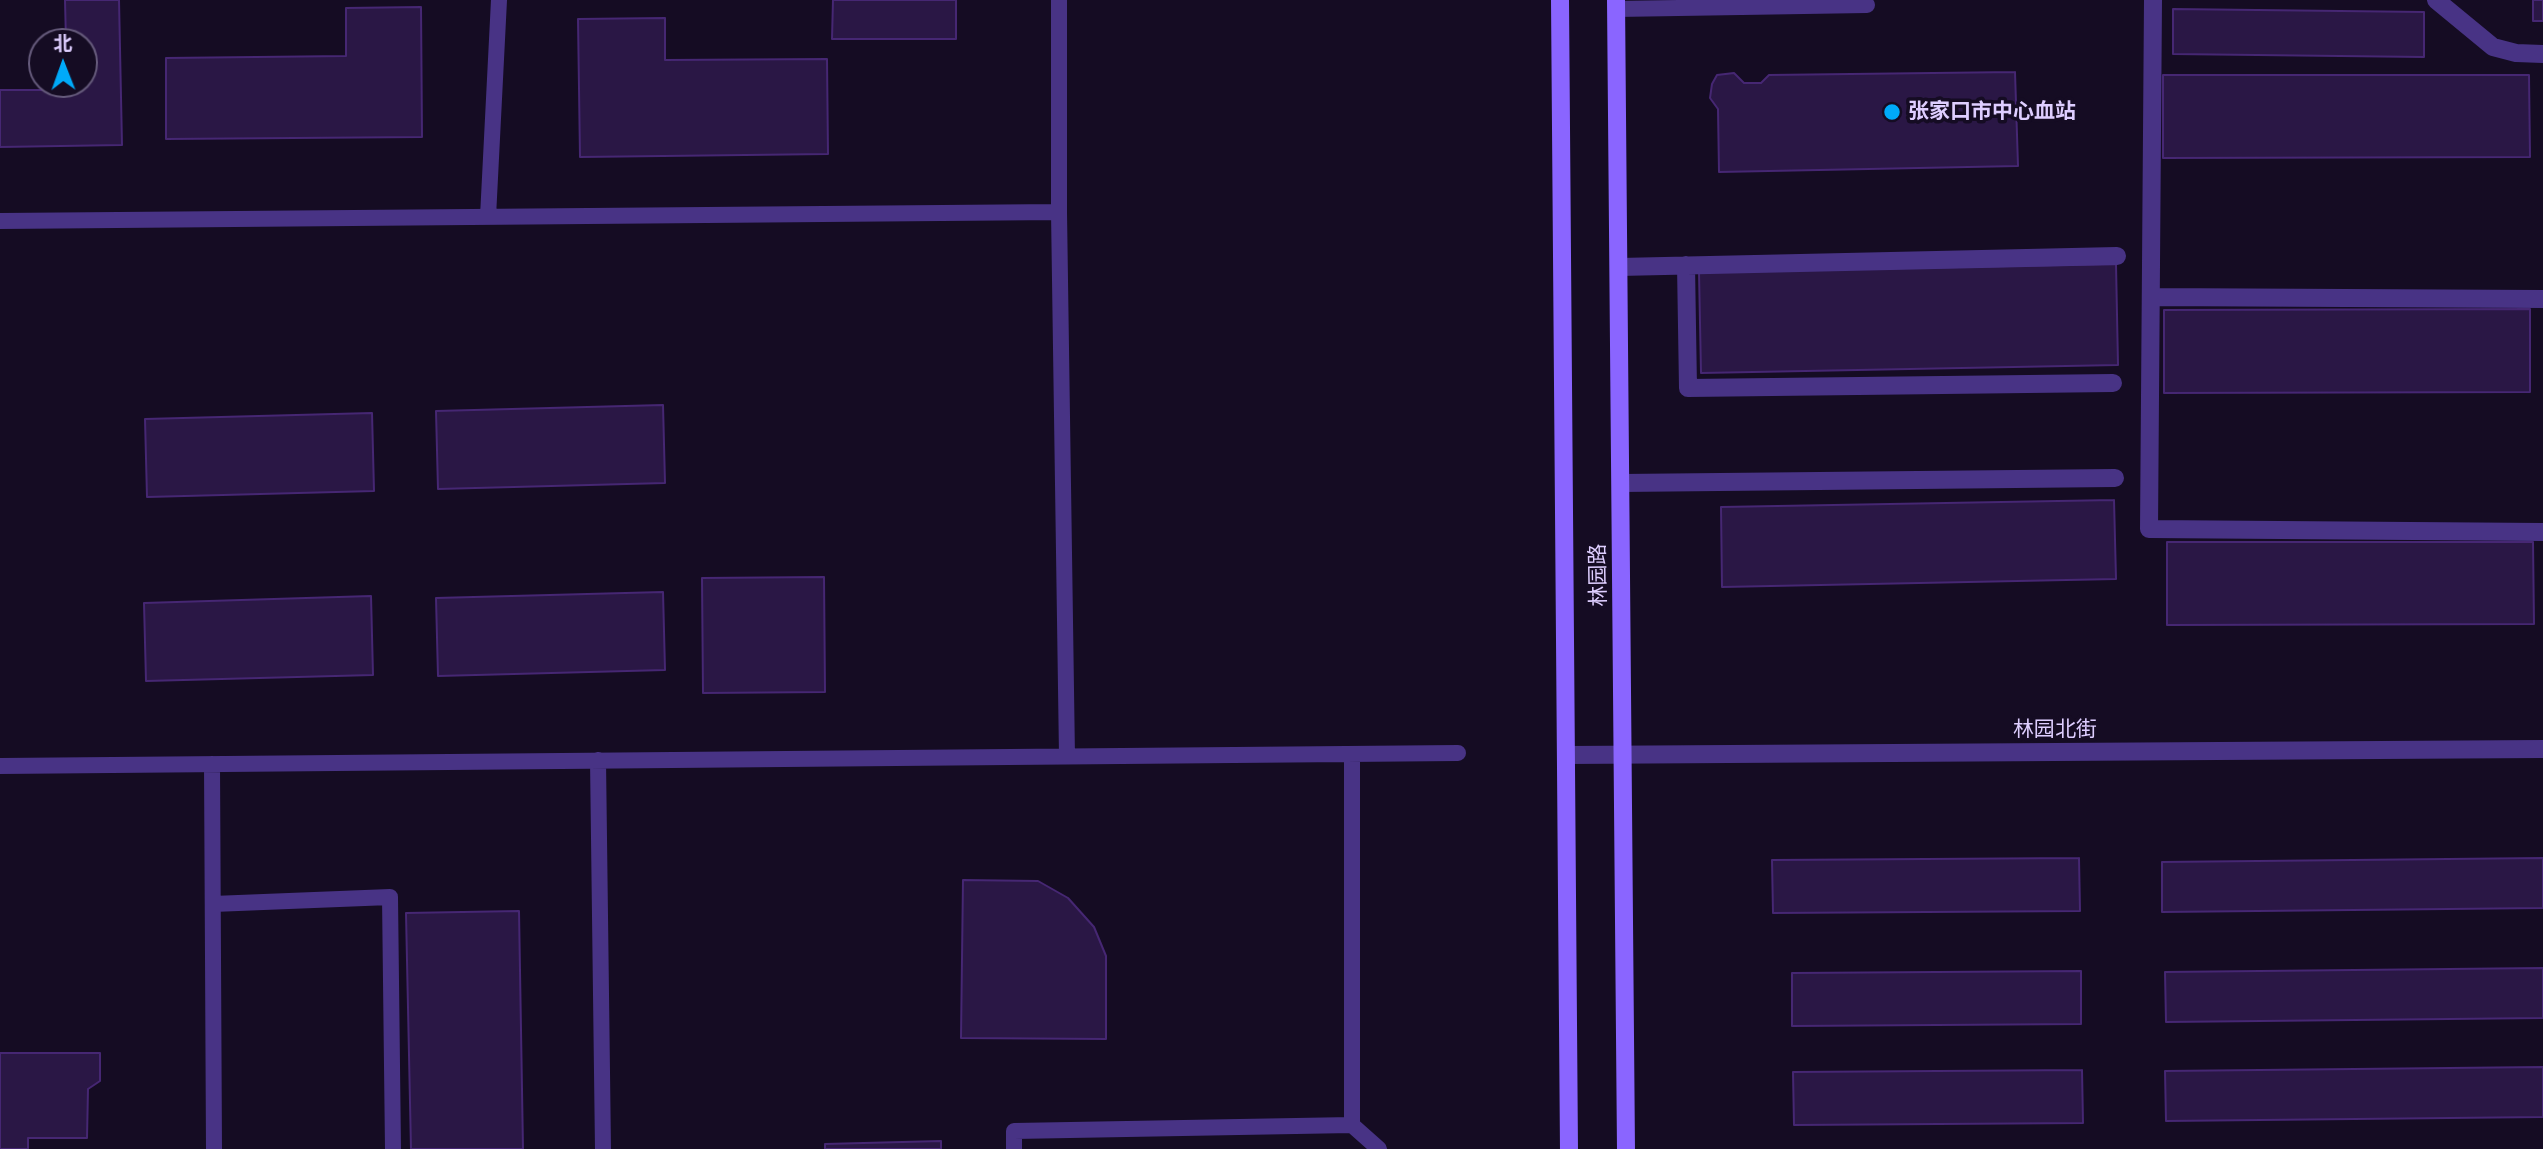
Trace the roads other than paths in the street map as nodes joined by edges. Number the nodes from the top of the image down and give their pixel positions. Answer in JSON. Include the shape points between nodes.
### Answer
{"nodes":[{"id":1,"x":499,"y":0,"type":"edge"},
{"id":2,"x":1059,"y":0,"type":"edge"},
{"id":3,"x":1560,"y":0,"type":"edge"},
{"id":4,"x":2153,"y":0,"type":"edge"},
{"id":5,"x":2436,"y":0,"type":"edge"},
{"id":6,"x":1616,"y":5,"type":"edge"},
{"id":7,"x":1867,"y":5,"type":"dead end"},
{"id":8,"x":2543,"y":54,"type":"edge"},
{"id":9,"x":1059,"y":212,"type":"junction"},
{"id":10,"x":488,"y":217,"type":"junction"},
{"id":11,"x":0,"y":221,"type":"edge"},
{"id":12,"x":2117,"y":256,"type":"dead end"},
{"id":13,"x":1686,"y":265,"type":"junction"},
{"id":14,"x":1619,"y":267,"type":"junction"},
{"id":15,"x":2151,"y":297,"type":"junction"},
{"id":16,"x":2543,"y":299,"type":"edge"},
{"id":17,"x":2113,"y":383,"type":"dead end"},
{"id":18,"x":2115,"y":478,"type":"dead end"},
{"id":19,"x":1621,"y":484,"type":"junction"},
{"id":20,"x":2543,"y":531,"type":"edge"},
{"id":21,"x":2543,"y":749,"type":"edge"},
{"id":22,"x":1458,"y":752,"type":"dead end"},
{"id":23,"x":1352,"y":754,"type":"junction"},
{"id":24,"x":1567,"y":755,"type":"junction"},
{"id":25,"x":1067,"y":756,"type":"junction"},
{"id":26,"x":1624,"y":756,"type":"junction"},
{"id":27,"x":597,"y":760,"type":"junction"},
{"id":28,"x":212,"y":764,"type":"junction"},
{"id":29,"x":0,"y":766,"type":"edge"},
{"id":30,"x":213,"y":904,"type":"junction"},
{"id":31,"x":1352,"y":1125,"type":"junction"},
{"id":32,"x":214,"y":1149,"type":"edge"},
{"id":33,"x":393,"y":1149,"type":"edge"},
{"id":34,"x":603,"y":1149,"type":"edge"},
{"id":35,"x":1014,"y":1149,"type":"edge"},
{"id":36,"x":1379,"y":1149,"type":"edge"},
{"id":37,"x":1570,"y":1149,"type":"edge"},
{"id":38,"x":1626,"y":1149,"type":"edge"}],
"edges":[{"from":1,"to":10,"type":"lane"},
{"from":2,"to":9,"type":"lane"},
{"from":3,"to":24,"type":"main road","name":"林园路"},
{"from":4,"to":15,"type":"street"},
{"from":5,"to":8,"type":"street","via":[[2493,47]]},
{"from":6,"to":7,"type":"lane"},
{"from":6,"to":14,"type":"main road","name":"林园路"},
{"from":9,"to":10,"type":"lane"},
{"from":9,"to":25,"type":"lane"},
{"from":10,"to":11,"type":"lane"},
{"from":12,"to":13,"type":"street"},
{"from":13,"to":14,"type":"street"},
{"from":13,"to":17,"type":"street","via":[[1688,388]]},
{"from":14,"to":19,"type":"main road","name":"林园路"},
{"from":15,"to":16,"type":"street"},
{"from":15,"to":20,"type":"street","via":[[2149,529]]},
{"from":18,"to":19,"type":"street"},
{"from":19,"to":26,"type":"main road","name":"林园路"},
{"from":21,"to":26,"type":"street","name":"林园北街"},
{"from":22,"to":23,"type":"lane"},
{"from":23,"to":25,"type":"lane"},
{"from":23,"to":31,"type":"lane"},
{"from":24,"to":26,"type":"street","name":"林园北街"},
{"from":24,"to":37,"type":"main road","name":"林园路"},
{"from":25,"to":27,"type":"lane"},
{"from":26,"to":38,"type":"main road","name":"林园路"},
{"from":27,"to":28,"type":"lane"},
{"from":27,"to":34,"type":"lane"},
{"from":28,"to":29,"type":"lane"},
{"from":28,"to":30,"type":"lane"},
{"from":30,"to":32,"type":"lane"},
{"from":30,"to":33,"type":"lane","via":[[390,897]]},
{"from":31,"to":35,"type":"lane","via":[[1014,1131]]},
{"from":31,"to":36,"type":"lane"}]}
